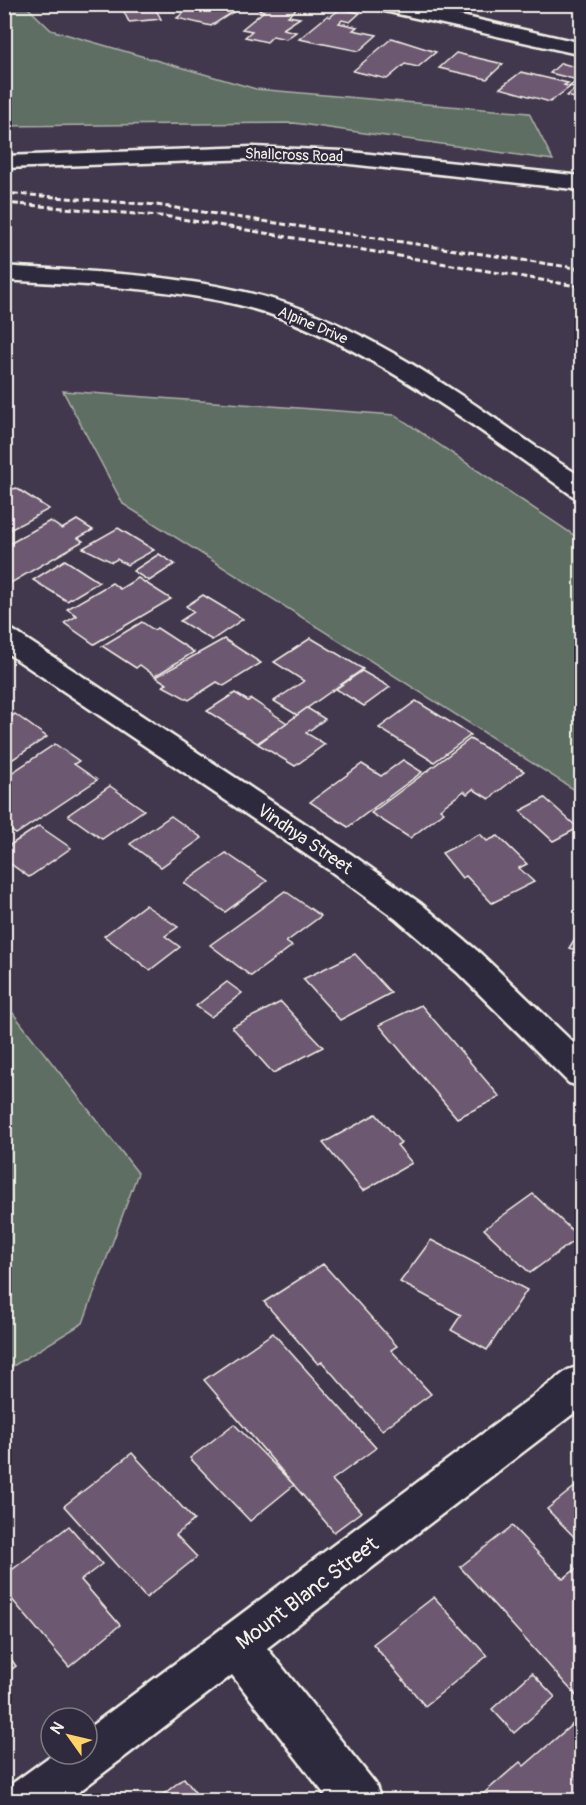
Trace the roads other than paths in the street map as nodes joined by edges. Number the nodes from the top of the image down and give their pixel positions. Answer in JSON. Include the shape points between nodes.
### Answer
{"nodes":[{"id":1,"x":388,"y":5,"type":"edge"},
{"id":2,"x":582,"y":49,"type":"edge"},
{"id":3,"x":4,"y":162,"type":"edge"},
{"id":4,"x":582,"y":183,"type":"edge"},
{"id":5,"x":4,"y":273,"type":"edge"},
{"id":6,"x":582,"y":490,"type":"edge"},
{"id":7,"x":4,"y":637,"type":"edge"},
{"id":8,"x":582,"y":1072,"type":"edge"},
{"id":9,"x":582,"y":1383,"type":"edge"},
{"id":10,"x":237,"y":1646,"type":"junction"},
{"id":11,"x":30,"y":1800,"type":"edge"},
{"id":12,"x":357,"y":1800,"type":"edge"}],
"edges":[{"from":1,"to":2,"type":"street"},
{"from":3,"to":4,"type":"street","name":"Shallcross Road","via":[[254,153],[341,157]]},
{"from":5,"to":6,"type":"street","name":"Alpine Drive","via":[[170,286],[287,312],[366,349]]},
{"from":7,"to":8,"type":"street","name":"Vindhya Street","via":[[408,911],[469,963]]},
{"from":9,"to":10,"type":"street","name":"Mount Blanc Street"},
{"from":10,"to":11,"type":"street","name":"Mount Blanc Street"},
{"from":10,"to":12,"type":"street"}]}
